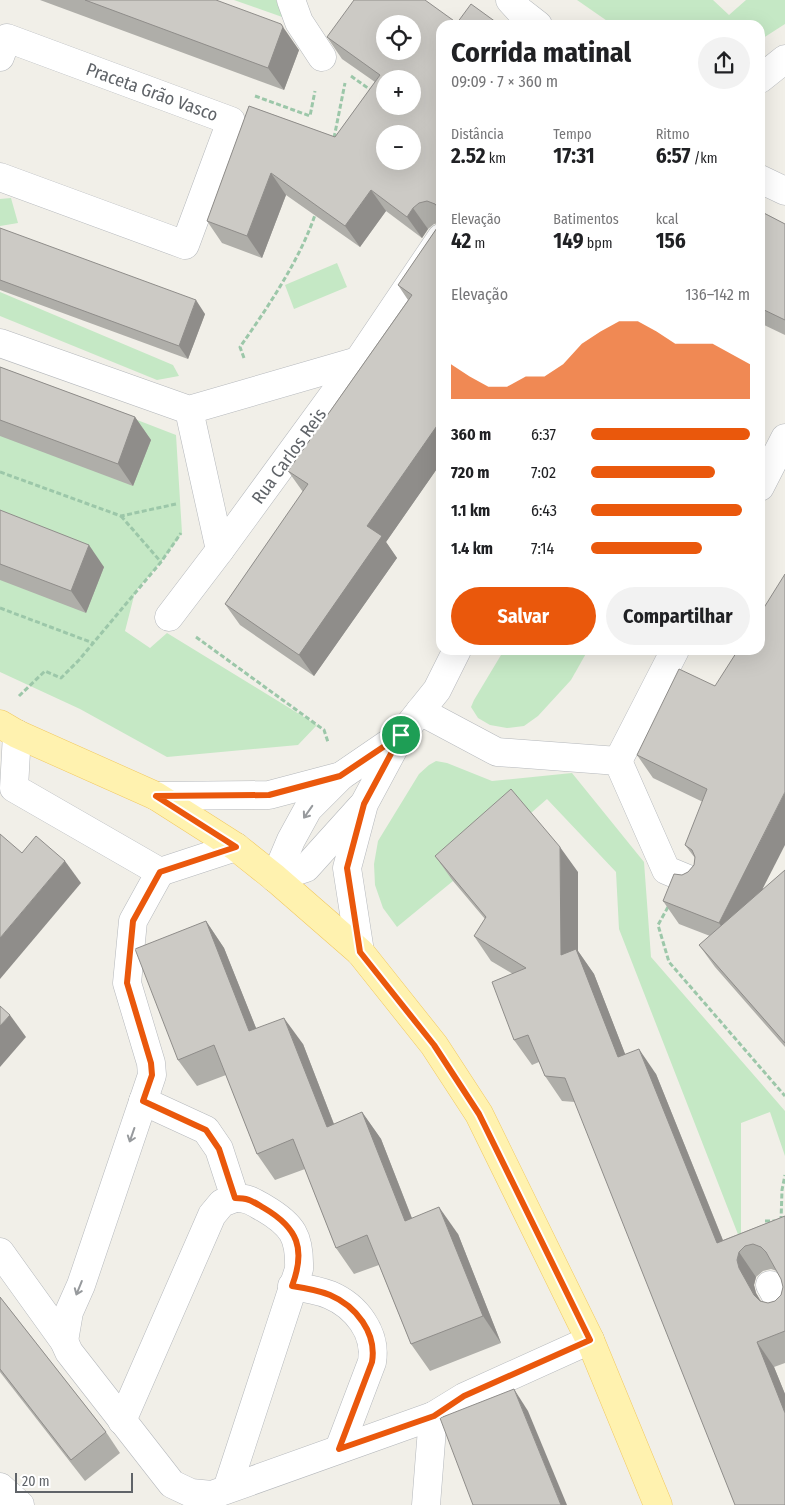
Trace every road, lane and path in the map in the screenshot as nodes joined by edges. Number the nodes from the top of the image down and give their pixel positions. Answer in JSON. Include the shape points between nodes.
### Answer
{"nodes":[{"id":1,"x":290,"y":0,"type":"edge"},
{"id":2,"x":510,"y":0,"type":"edge"},
{"id":3,"x":532,"y":20,"type":"edge"},
{"id":4,"x":0,"y":57,"type":"edge"},
{"id":5,"x":322,"y":57,"type":"joint"},
{"id":6,"x":785,"y":59,"type":"edge"},
{"id":7,"x":347,"y":73,"type":"junction"},
{"id":8,"x":765,"y":75,"type":"edge"},
{"id":9,"x":376,"y":94,"type":"edge"},
{"id":10,"x":334,"y":140,"type":"edge"},
{"id":11,"x":0,"y":177,"type":"edge"},
{"id":12,"x":765,"y":181,"type":"edge"},
{"id":13,"x":785,"y":191,"type":"edge"},
{"id":14,"x":316,"y":211,"type":"edge"},
{"id":15,"x":436,"y":245,"type":"edge"},
{"id":16,"x":0,"y":343,"type":"edge"},
{"id":17,"x":358,"y":361,"type":"junction"},
{"id":18,"x":255,"y":391,"type":"junction"},
{"id":19,"x":189,"y":410,"type":"junction"},
{"id":20,"x":785,"y":438,"type":"edge"},
{"id":21,"x":0,"y":472,"type":"edge"},
{"id":22,"x":765,"y":477,"type":"edge"},
{"id":23,"x":208,"y":496,"type":"junction"},
{"id":24,"x":121,"y":516,"type":"junction"},
{"id":25,"x":220,"y":550,"type":"junction"},
{"id":26,"x":161,"y":562,"type":"junction"},
{"id":27,"x":0,"y":608,"type":"edge"},
{"id":28,"x":169,"y":617,"type":"dead end"},
{"id":29,"x":92,"y":643,"type":"junction"},
{"id":30,"x":454,"y":655,"type":"edge"},
{"id":31,"x":672,"y":655,"type":"edge"},
{"id":32,"x":230,"y":663,"type":"dead end"},
{"id":33,"x":26,"y":690,"type":"dead end"},
{"id":34,"x":420,"y":711,"type":"junction"},
{"id":35,"x":9,"y":729,"type":"edge"},
{"id":36,"x":401,"y":735,"type":"junction"},
{"id":37,"x":618,"y":761,"type":"junction"},
{"id":38,"x":340,"y":776,"type":"junction"},
{"id":39,"x":156,"y":796,"type":"junction"},
{"id":40,"x":364,"y":804,"type":"junction"},
{"id":41,"x":236,"y":847,"type":"junction"},
{"id":42,"x":160,"y":872,"type":"junction"},
{"id":43,"x":275,"y":878,"type":"junction"},
{"id":44,"x":689,"y":880,"type":"joint"},
{"id":45,"x":360,"y":952,"type":"junction"},
{"id":46,"x":785,"y":1096,"type":"edge"},
{"id":47,"x":143,"y":1101,"type":"junction"},
{"id":48,"x":785,"y":1175,"type":"edge"},
{"id":49,"x":235,"y":1198,"type":"junction"},
{"id":50,"x":765,"y":1222,"type":"edge"},
{"id":51,"x":0,"y":1252,"type":"edge"},
{"id":52,"x":770,"y":1285,"type":"edge"},
{"id":53,"x":292,"y":1286,"type":"junction"},
{"id":54,"x":785,"y":1312,"type":"edge"},
{"id":55,"x":590,"y":1340,"type":"junction"},
{"id":56,"x":64,"y":1341,"type":"junction"},
{"id":57,"x":434,"y":1416,"type":"junction"},
{"id":58,"x":122,"y":1420,"type":"junction"},
{"id":59,"x":339,"y":1449,"type":"junction"},
{"id":60,"x":0,"y":1487,"type":"edge"},
{"id":61,"x":227,"y":1489,"type":"junction"},
{"id":62,"x":20,"y":1505,"type":"edge"},
{"id":63,"x":426,"y":1505,"type":"edge"},
{"id":64,"x":658,"y":1505,"type":"edge"}],
"edges":[{"from":1,"to":5,"type":"street","via":[[299,22]]},
{"from":2,"to":3,"type":"street"},
{"from":4,"to":11,"type":"street","name":"Praceta Grão Vasco","via":[[7,38],[231,121],[185,245]]},
{"from":5,"to":7,"type":"path"},
{"from":6,"to":8,"type":"street"},
{"from":7,"to":9,"type":"path"},
{"from":7,"to":10,"type":"path"},
{"from":12,"to":13,"type":"street"},
{"from":14,"to":18,"type":"path","via":[[290,270],[240,347]]},
{"from":15,"to":17,"type":"street","name":"Rua Carlos Reis"},
{"from":16,"to":19,"type":"street"},
{"from":17,"to":18,"type":"street"},
{"from":17,"to":25,"type":"street","name":"Rua Carlos Reis"},
{"from":18,"to":19,"type":"street"},
{"from":19,"to":23,"type":"street"},
{"from":20,"to":22,"type":"street"},
{"from":21,"to":24,"type":"path"},
{"from":23,"to":24,"type":"path"},
{"from":23,"to":25,"type":"street"},
{"from":23,"to":26,"type":"path"},
{"from":24,"to":26,"type":"path"},
{"from":25,"to":28,"type":"street","name":"Rua Carlos Reis"},
{"from":26,"to":29,"type":"path"},
{"from":27,"to":29,"type":"path"},
{"from":29,"to":33,"type":"path","via":[[61,678],[45,671]]},
{"from":30,"to":34,"type":"street","via":[[437,690]]},
{"from":31,"to":37,"type":"street"},
{"from":32,"to":38,"type":"path","via":[[324,730]]},
{"from":34,"to":36,"type":"street"},
{"from":34,"to":37,"type":"street","via":[[497,752]]},
{"from":35,"to":39,"type":"main road"},
{"from":35,"to":42,"type":"street","via":[[14,788]]},
{"from":36,"to":38,"type":"street"},
{"from":36,"to":40,"type":"street"},
{"from":37,"to":44,"type":"street","via":[[666,870]]},
{"from":38,"to":39,"type":"street","via":[[269,795]]},
{"from":38,"to":43,"type":"street","one_way":true,"via":[[308,809]]},
{"from":39,"to":41,"type":"main road"},
{"from":40,"to":43,"type":"street","via":[[306,868]]},
{"from":40,"to":45,"type":"street","via":[[347,868]]},
{"from":41,"to":42,"type":"street"},
{"from":41,"to":43,"type":"main road"},
{"from":42,"to":47,"type":"street","via":[[133,921],[127,983],[151,1063],[152,1075]]},
{"from":43,"to":45,"type":"main road"},
{"from":44,"to":46,"type":"path","via":[[658,926],[669,962]]},
{"from":45,"to":55,"type":"main road","via":[[434,1045],[479,1114]]},
{"from":47,"to":49,"type":"street","via":[[206,1130],[219,1149]]},
{"from":47,"to":56,"type":"street","one_way":true,"via":[[69,1312]]},
{"from":48,"to":50,"type":"path","via":[[782,1221]]},
{"from":49,"to":53,"type":"street","via":[[246,1198],[277,1216],[290,1228],[299,1252],[299,1270]]},
{"from":49,"to":58,"type":"street","via":[[222,1203],[212,1215]]},
{"from":51,"to":56,"type":"street"},
{"from":52,"to":54,"type":"street"},
{"from":53,"to":59,"type":"street","via":[[339,1299],[360,1318],[372,1340],[372,1362]]},
{"from":53,"to":61,"type":"street"},
{"from":55,"to":57,"type":"street","via":[[464,1396]]},
{"from":55,"to":64,"type":"main road"},
{"from":56,"to":58,"type":"street"},
{"from":57,"to":59,"type":"street"},
{"from":57,"to":63,"type":"street"},
{"from":58,"to":61,"type":"street","via":[[172,1484],[191,1493],[212,1495]]},
{"from":59,"to":61,"type":"street"},
{"from":60,"to":62,"type":"street"}]}
